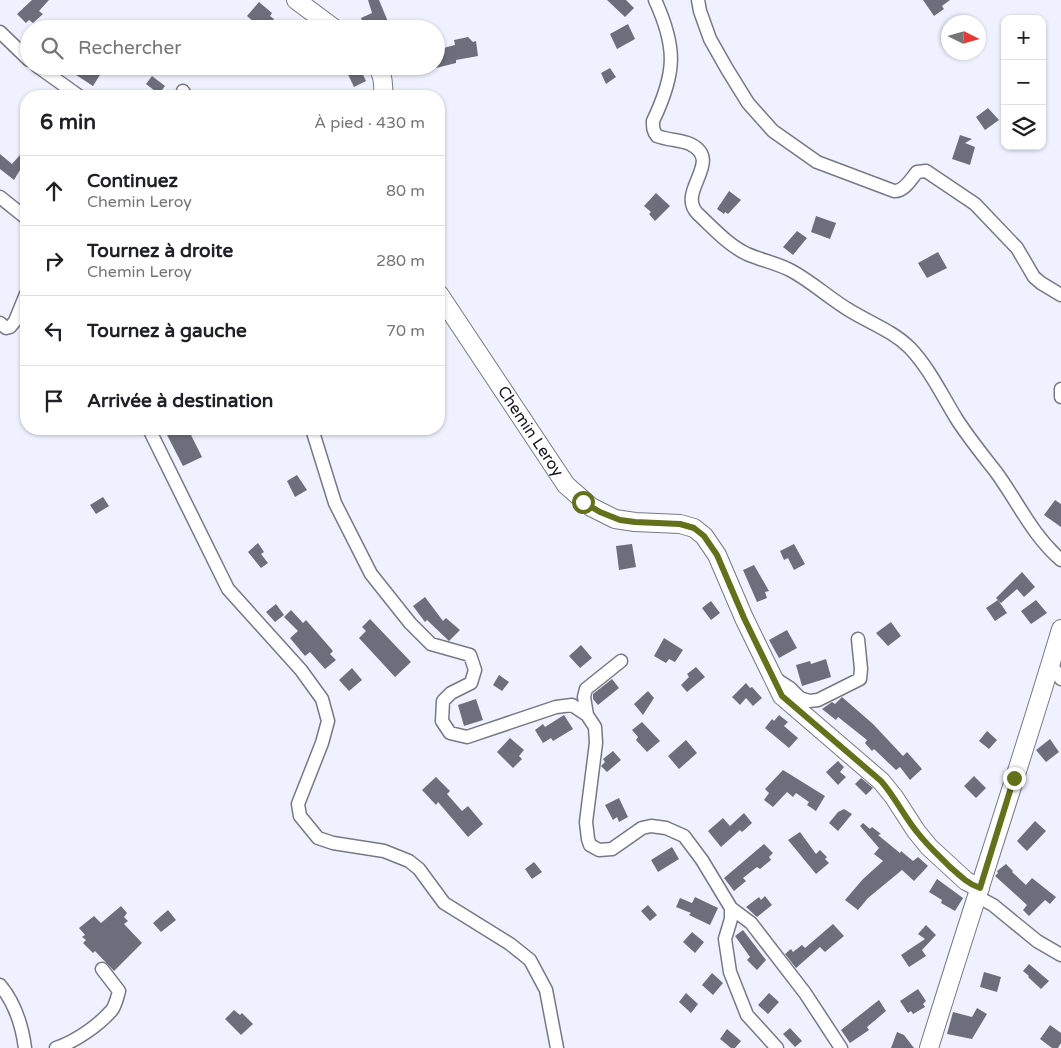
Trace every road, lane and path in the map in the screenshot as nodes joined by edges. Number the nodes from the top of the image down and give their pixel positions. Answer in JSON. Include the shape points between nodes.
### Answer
{"nodes":[{"id":1,"x":296,"y":0,"type":"edge"},
{"id":2,"x":655,"y":0,"type":"edge"},
{"id":3,"x":698,"y":0,"type":"edge"},
{"id":4,"x":323,"y":20,"type":"edge"},
{"id":5,"x":0,"y":32,"type":"edge"},
{"id":6,"x":20,"y":51,"type":"edge"},
{"id":7,"x":50,"y":75,"type":"edge"},
{"id":8,"x":381,"y":75,"type":"edge"},
{"id":9,"x":71,"y":90,"type":"edge"},
{"id":10,"x":384,"y":90,"type":"edge"},
{"id":11,"x":0,"y":197,"type":"edge"},
{"id":12,"x":20,"y":213,"type":"edge"},
{"id":13,"x":1061,"y":295,"type":"edge"},
{"id":14,"x":445,"y":303,"type":"edge"},
{"id":15,"x":20,"y":309,"type":"edge"},
{"id":16,"x":0,"y":323,"type":"edge"},
{"id":17,"x":1061,"y":388,"type":"edge"},
{"id":18,"x":1061,"y":397,"type":"edge"},
{"id":19,"x":152,"y":435,"type":"edge"},
{"id":20,"x":314,"y":435,"type":"edge"},
{"id":21,"x":1061,"y":560,"type":"edge"},
{"id":22,"x":1061,"y":630,"type":"edge"},
{"id":23,"x":858,"y":639,"type":"dead end"},
{"id":24,"x":621,"y":661,"type":"dead end"},
{"id":25,"x":1055,"y":673,"type":"edge"},
{"id":26,"x":771,"y":676,"type":"junction"},
{"id":27,"x":587,"y":715,"type":"junction"},
{"id":28,"x":979,"y":893,"type":"junction"},
{"id":29,"x":731,"y":908,"type":"junction"},
{"id":30,"x":1061,"y":955,"type":"edge"},
{"id":31,"x":102,"y":969,"type":"dead end"},
{"id":32,"x":0,"y":985,"type":"edge"},
{"id":33,"x":25,"y":1048,"type":"edge"},
{"id":34,"x":56,"y":1048,"type":"edge"},
{"id":35,"x":557,"y":1048,"type":"edge"},
{"id":36,"x":777,"y":1048,"type":"edge"},
{"id":37,"x":841,"y":1048,"type":"edge"},
{"id":38,"x":928,"y":1048,"type":"edge"}],
"edges":[{"from":1,"to":4,"type":"street"},
{"from":2,"to":21,"type":"street","via":[[671,44],[671,67],[653,127],[658,136],[698,149],[702,167],[690,196],[695,212],[732,245],[795,273],[896,336],[910,349],[1046,547]]},
{"from":3,"to":13,"type":"street","via":[[710,39],[731,76],[748,103],[773,130],[817,162],[894,191],[902,189],[917,172],[926,171],[975,204],[1017,248],[1034,277]]},
{"from":5,"to":6,"type":"street"},
{"from":7,"to":9,"type":"street"},
{"from":8,"to":10,"type":"street"},
{"from":11,"to":12,"type":"street"},
{"from":14,"to":26,"type":"street","name":"Chemin Leroy","via":[[574,494],[591,507],[620,520],[680,524],[694,528],[704,536],[717,555]]},
{"from":15,"to":16,"type":"street","via":[[10,327]]},
{"from":17,"to":18,"type":"street"},
{"from":19,"to":35,"type":"street","via":[[228,590],[301,670],[322,699],[328,721],[298,804],[300,816],[318,838],[384,851],[410,861],[444,903],[530,960],[546,990]]},
{"from":20,"to":27,"type":"street","via":[[335,503],[372,574],[410,623],[431,644],[470,654],[475,670],[471,684],[443,701],[442,721],[450,733],[467,737],[556,707],[572,705]]},
{"from":22,"to":25,"type":"street"},
{"from":23,"to":26,"type":"street","via":[[860,679],[818,700],[804,700]]},
{"from":24,"to":27,"type":"street","via":[[586,688]]},
{"from":25,"to":28,"type":"street"},
{"from":26,"to":28,"type":"street","name":"Chemin Leroy","via":[[786,701],[881,781],[929,847]]},
{"from":27,"to":29,"type":"street","via":[[595,727],[596,743],[586,822],[590,844],[599,850],[612,849],[642,828],[651,826],[678,832],[694,847]]},
{"from":28,"to":30,"type":"street","name":"Chemin Leroy","via":[[1037,941]]},
{"from":28,"to":38,"type":"street"},
{"from":29,"to":36,"type":"street","via":[[724,938],[730,972],[747,1015]]},
{"from":29,"to":37,"type":"street","via":[[751,923],[805,993]]},
{"from":31,"to":34,"type":"street","via":[[118,991],[117,1002],[88,1031]]},
{"from":32,"to":33,"type":"street","via":[[15,1008]]}]}
